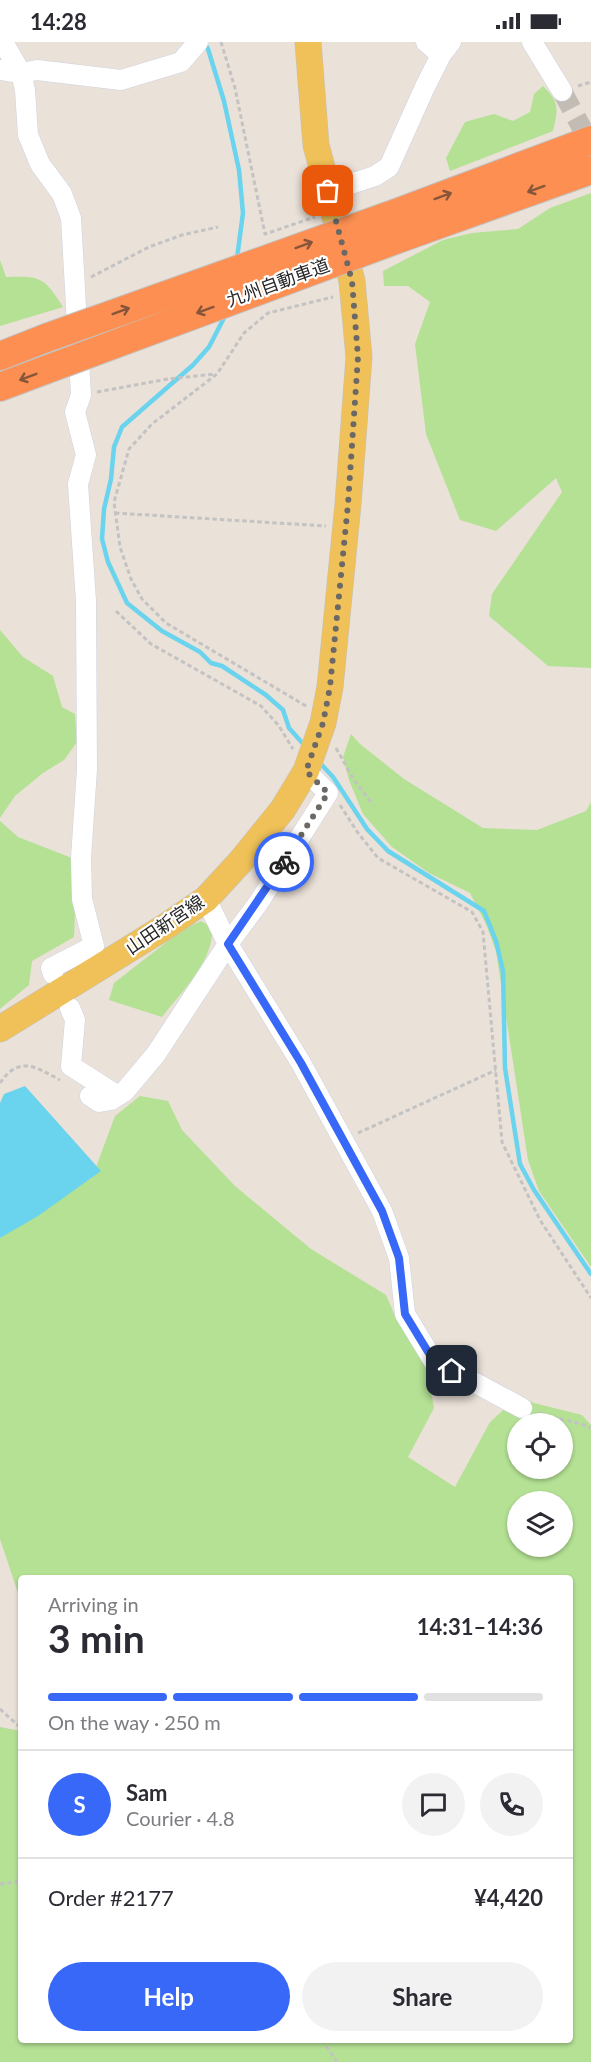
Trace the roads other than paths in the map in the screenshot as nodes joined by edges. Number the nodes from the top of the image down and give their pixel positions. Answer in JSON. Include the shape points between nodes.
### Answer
{"nodes":[{"id":1,"x":3,"y":42,"type":"edge"},
{"id":2,"x":308,"y":42,"type":"edge"},
{"id":3,"x":532,"y":42,"type":"edge"},
{"id":4,"x":195,"y":45,"type":"edge"},
{"id":5,"x":439,"y":46,"type":"edge"},
{"id":6,"x":0,"y":70,"type":"edge"},
{"id":7,"x":21,"y":73,"type":"junction"},
{"id":8,"x":562,"y":91,"type":"tunnel mouth"},
{"id":9,"x":591,"y":140,"type":"edge"},
{"id":10,"x":591,"y":170,"type":"edge"},
{"id":11,"x":331,"y":201,"type":"junction"},
{"id":12,"x":393,"y":227,"type":"junction"},
{"id":13,"x":0,"y":356,"type":"edge"},
{"id":14,"x":0,"y":387,"type":"edge"},
{"id":15,"x":297,"y":764,"type":"junction"},
{"id":16,"x":206,"y":899,"type":"junction"},
{"id":17,"x":228,"y":944,"type":"junction"},
{"id":18,"x":53,"y":974,"type":"dead end"},
{"id":19,"x":70,"y":1008,"type":"dead end"},
{"id":20,"x":0,"y":1029,"type":"edge"},
{"id":21,"x":90,"y":1096,"type":"dead end"},
{"id":22,"x":118,"y":1096,"type":"junction"},
{"id":23,"x":522,"y":1408,"type":"road end"}],
"edges":[{"from":1,"to":7,"type":"street"},
{"from":2,"to":11,"type":"main road","name":"山田新宮線","via":[[316,146]]},
{"from":3,"to":8,"type":"street"},
{"from":4,"to":7,"type":"street","via":[[182,62],[121,80],[36,70]]},
{"from":5,"to":11,"type":"street","via":[[389,166]]},
{"from":6,"to":7,"type":"street"},
{"from":7,"to":18,"type":"street","via":[[28,135],[40,164],[62,194],[71,218],[81,395],[75,412],[86,454],[78,484],[86,602],[87,769],[81,858],[82,899],[94,946],[51,968]]},
{"from":12,"to":9,"type":"highway","name":"九州自動車道","one_way":true},
{"from":10,"to":12,"type":"highway","name":"九州自動車道","one_way":true},
{"from":11,"to":15,"type":"main road","name":"山田新宮線","via":[[353,293],[358,357],[330,687],[323,723]]},
{"from":13,"to":12,"type":"highway","name":"九州自動車道","one_way":true,"bridge":true},
{"from":12,"to":14,"type":"highway","name":"九州自動車道","one_way":true,"bridge":true},
{"from":15,"to":16,"type":"main road","name":"山田新宮線","via":[[283,809]]},
{"from":15,"to":17,"type":"street","via":[[328,793]]},
{"from":16,"to":17,"type":"street"},
{"from":16,"to":20,"type":"main road","name":"山田新宮線"},
{"from":17,"to":22,"type":"street","via":[[156,1054]]},
{"from":17,"to":23,"type":"street","via":[[301,1063],[382,1211],[399,1258],[405,1314],[433,1360]]},
{"from":19,"to":22,"type":"street","via":[[75,1020],[71,1066]]},
{"from":21,"to":22,"type":"street","via":[[99,1102]]}]}
